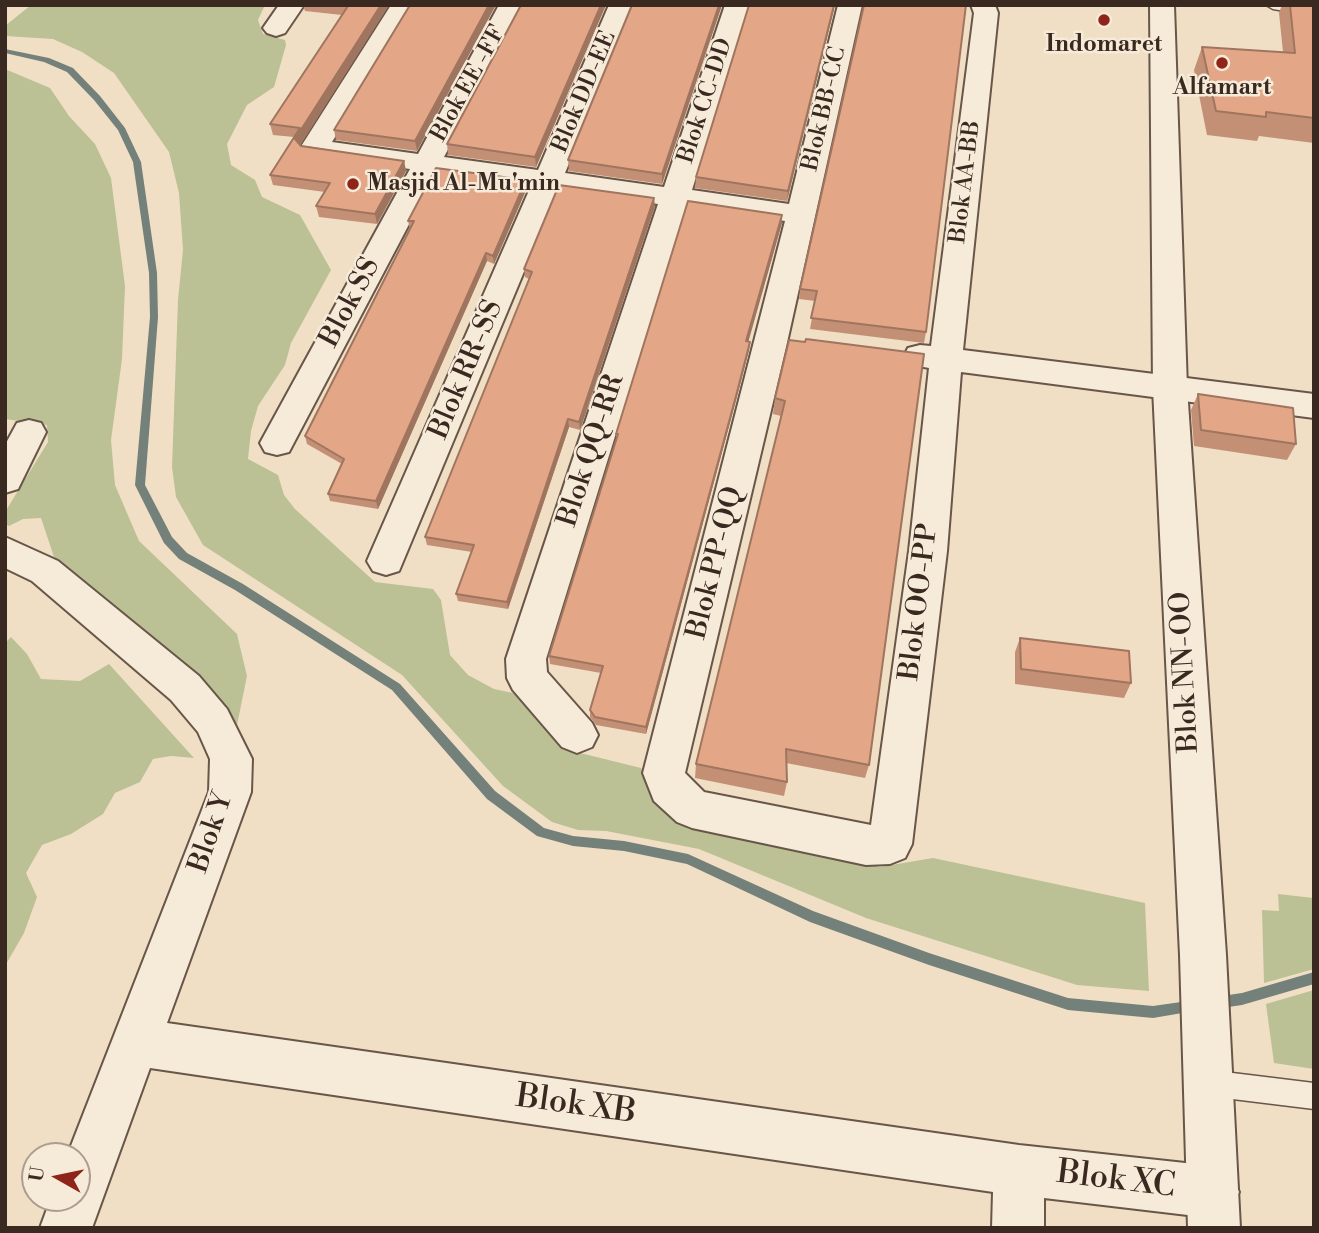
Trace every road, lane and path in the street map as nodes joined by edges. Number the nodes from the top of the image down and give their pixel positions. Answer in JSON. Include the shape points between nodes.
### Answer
{"nodes":[{"id":1,"x":292,"y":5,"type":"edge"},
{"id":2,"x":404,"y":5,"type":"edge"},
{"id":3,"x":512,"y":5,"type":"edge"},
{"id":4,"x":622,"y":5,"type":"edge"},
{"id":5,"x":737,"y":5,"type":"edge"},
{"id":6,"x":850,"y":5,"type":"edge"},
{"id":7,"x":983,"y":5,"type":"edge"},
{"id":8,"x":1162,"y":5,"type":"edge"},
{"id":9,"x":1273,"y":5,"type":"edge"},
{"id":10,"x":1314,"y":12,"type":"edge"},
{"id":11,"x":276,"y":28,"type":"dead end"},
{"id":12,"x":425,"y":163,"type":"junction"},
{"id":13,"x":548,"y":179,"type":"junction"},
{"id":14,"x":674,"y":197,"type":"junction"},
{"id":15,"x":800,"y":214,"type":"junction"},
{"id":16,"x":785,"y":339,"type":"joint"},
{"id":17,"x":892,"y":352,"type":"edge"},
{"id":18,"x":946,"y":359,"type":"junction"},
{"id":19,"x":1170,"y":388,"type":"junction"},
{"id":20,"x":1314,"y":406,"type":"edge"},
{"id":21,"x":29,"y":432,"type":"dead end"},
{"id":22,"x":277,"y":443,"type":"dead end"},
{"id":23,"x":5,"y":480,"type":"edge"},
{"id":24,"x":5,"y":551,"type":"edge"},
{"id":25,"x":386,"y":561,"type":"dead end"},
{"id":26,"x":577,"y":734,"type":"dead end"},
{"id":27,"x":890,"y":844,"type":"joint"},
{"id":28,"x":134,"y":1042,"type":"junction"},
{"id":29,"x":1208,"y":1083,"type":"junction"},
{"id":30,"x":1314,"y":1096,"type":"edge"},
{"id":31,"x":91,"y":1160,"type":"edge"},
{"id":32,"x":1019,"y":1170,"type":"junction"},
{"id":33,"x":1214,"y":1210,"type":"edge"},
{"id":34,"x":1018,"y":1228,"type":"edge"}],
"edges":[{"from":1,"to":11,"type":"street"},
{"from":2,"to":12,"type":"street","via":[[314,148]]},
{"from":3,"to":12,"type":"street","name":"Blok EE -FF"},
{"from":4,"to":13,"type":"street","name":"Blok DD-EE"},
{"from":5,"to":14,"type":"street","name":"Blok CC-DD"},
{"from":6,"to":15,"type":"street","name":"Blok BB-CC"},
{"from":7,"to":18,"type":"street","name":"Blok AA-BB","via":[[986,13]]},
{"from":8,"to":19,"type":"street","name":"Blok NN-OO"},
{"from":9,"to":10,"type":"lane"},
{"from":12,"to":13,"type":"street"},
{"from":12,"to":22,"type":"street","name":"Blok SS"},
{"from":13,"to":14,"type":"street"},
{"from":13,"to":25,"type":"street","name":"Blok RR-SS"},
{"from":14,"to":15,"type":"street"},
{"from":14,"to":26,"type":"street","name":"Blok QQ-RR","via":[[526,659],[527,678]]},
{"from":15,"to":16,"type":"street","name":"Blok BB-CC"},
{"from":16,"to":27,"type":"street","name":"Blok PP-QQ","via":[[664,773],[669,788],[692,809],[866,845]]},
{"from":17,"to":18,"type":"street"},
{"from":18,"to":19,"type":"street"},
{"from":18,"to":27,"type":"street","name":"Blok OO-PP","via":[[928,551]]},
{"from":19,"to":20,"type":"street"},
{"from":19,"to":29,"type":"street","name":"Blok NN-OO"},
{"from":21,"to":23,"type":"street"},
{"from":24,"to":28,"type":"street","name":"Blok Y","via":[[45,570],[186,688],[213,721],[231,759],[230,792]]},
{"from":28,"to":31,"type":"street","name":"Blok Y"},
{"from":28,"to":32,"type":"street","name":"Blok XB"},
{"from":29,"to":30,"type":"lane"},
{"from":29,"to":33,"type":"street","name":"Blok NN-OO"},
{"from":32,"to":33,"type":"street","name":"Blok XC"},
{"from":32,"to":34,"type":"street"}]}
